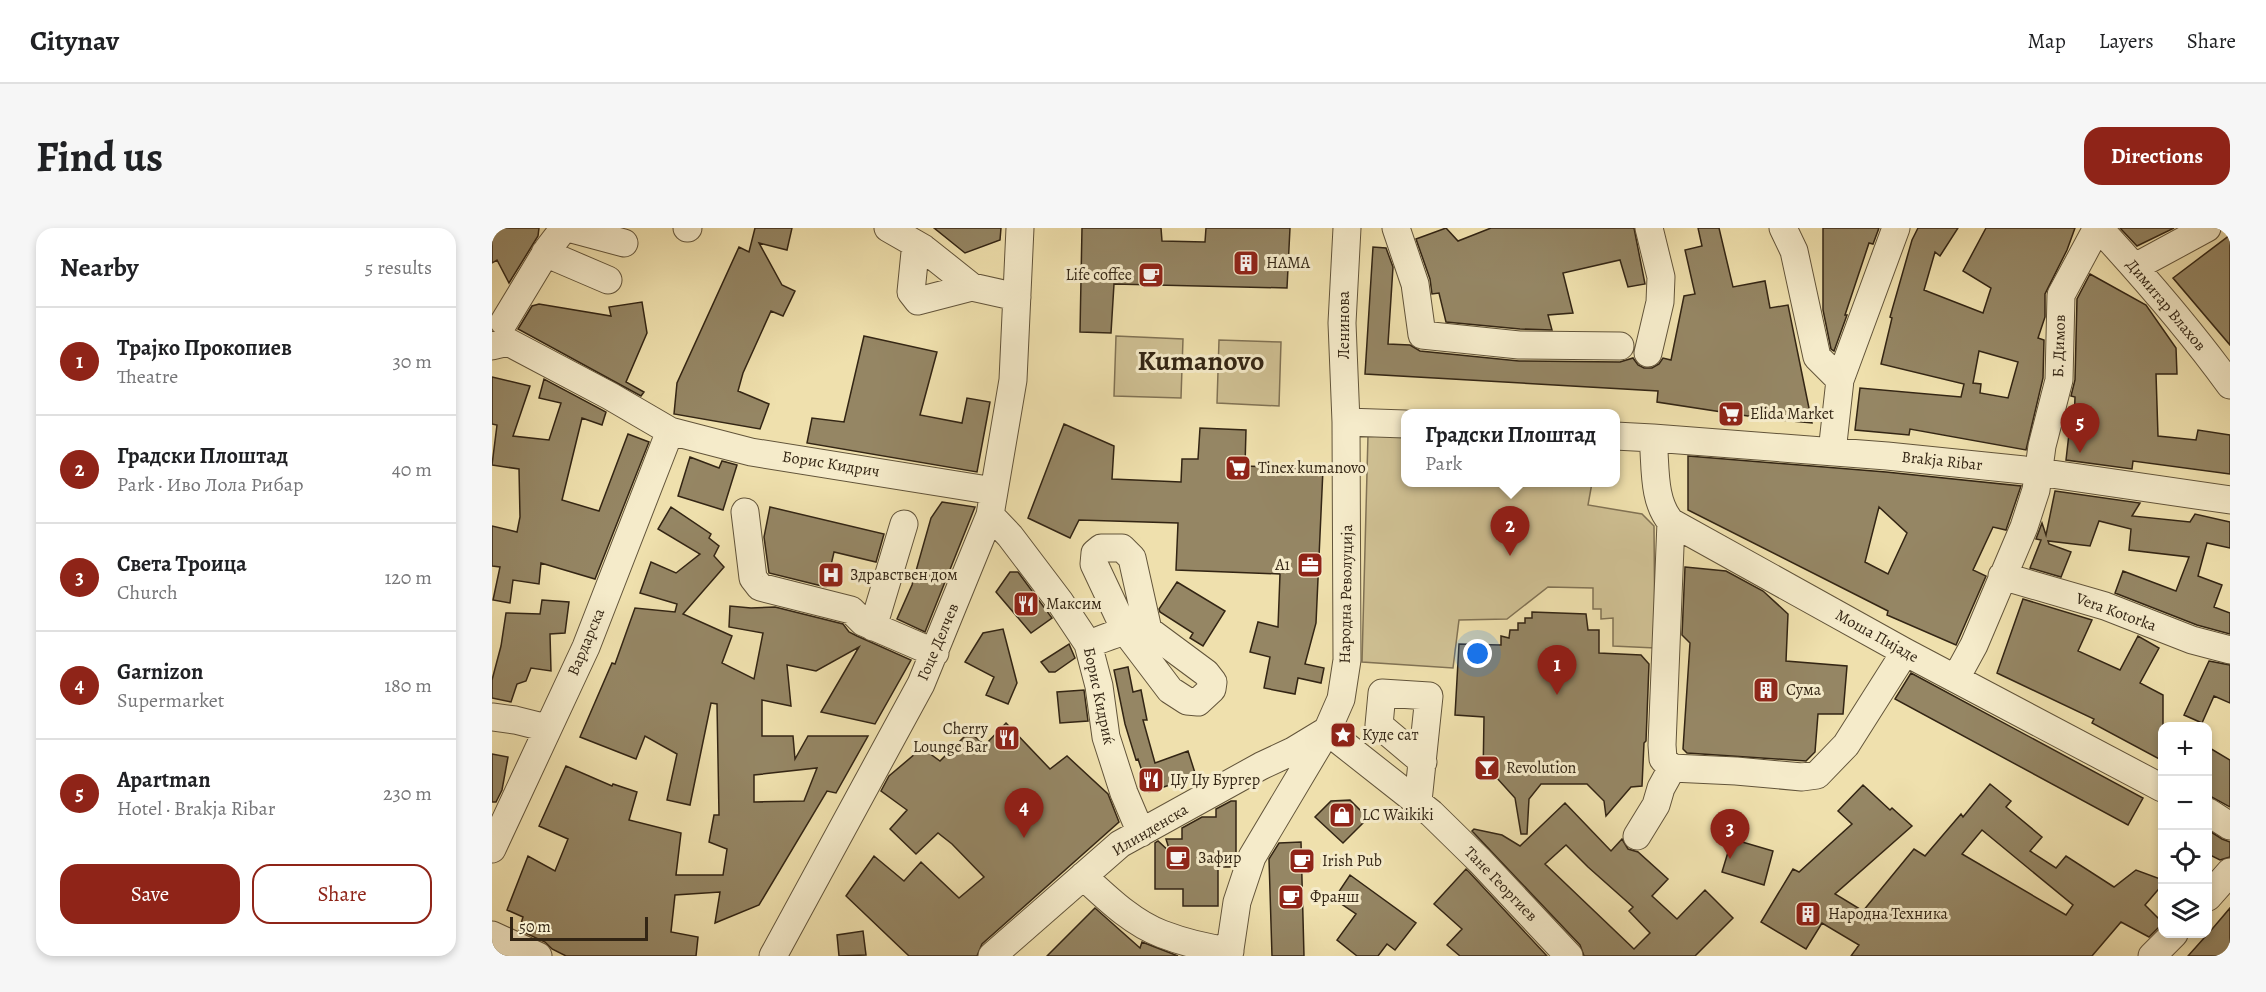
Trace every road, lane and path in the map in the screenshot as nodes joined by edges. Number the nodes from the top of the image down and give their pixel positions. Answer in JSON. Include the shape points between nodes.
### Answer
{"nodes":[{"id":1,"x":566,"y":228,"type":"edge"},
{"id":2,"x":888,"y":228,"type":"edge"},
{"id":3,"x":1020,"y":228,"type":"edge"},
{"id":4,"x":1347,"y":228,"type":"edge"},
{"id":5,"x":1396,"y":228,"type":"edge"},
{"id":6,"x":1649,"y":228,"type":"edge"},
{"id":7,"x":1783,"y":228,"type":"edge"},
{"id":8,"x":1896,"y":228,"type":"edge"},
{"id":9,"x":2098,"y":228,"type":"edge"},
{"id":10,"x":2207,"y":228,"type":"edge"},
{"id":11,"x":624,"y":243,"type":"dead end"},
{"id":12,"x":923,"y":248,"type":"junction"},
{"id":13,"x":545,"y":253,"type":"junction"},
{"id":14,"x":2135,"y":267,"type":"junction"},
{"id":15,"x":608,"y":280,"type":"dead end"},
{"id":16,"x":972,"y":287,"type":"junction"},
{"id":17,"x":1017,"y":297,"type":"junction"},
{"id":18,"x":499,"y":328,"type":"edge"},
{"id":19,"x":1620,"y":346,"type":"dead end"},
{"id":20,"x":1648,"y":353,"type":"dead end"},
{"id":21,"x":1840,"y":380,"type":"junction"},
{"id":22,"x":2230,"y":385,"type":"edge"},
{"id":23,"x":1346,"y":422,"type":"junction"},
{"id":24,"x":1401,"y":424,"type":"edge"},
{"id":25,"x":670,"y":431,"type":"junction"},
{"id":26,"x":1620,"y":436,"type":"edge"},
{"id":27,"x":1653,"y":438,"type":"junction"},
{"id":28,"x":1832,"y":452,"type":"junction"},
{"id":29,"x":2038,"y":472,"type":"junction"},
{"id":30,"x":2230,"y":500,"type":"edge"},
{"id":31,"x":992,"y":503,"type":"junction"},
{"id":32,"x":745,"y":512,"type":"dead end"},
{"id":33,"x":1671,"y":522,"type":"junction"},
{"id":34,"x":904,"y":524,"type":"dead end"},
{"id":35,"x":2001,"y":576,"type":"junction"},
{"id":36,"x":873,"y":627,"type":"junction"},
{"id":37,"x":1137,"y":631,"type":"dead end"},
{"id":38,"x":1089,"y":644,"type":"junction"},
{"id":39,"x":2230,"y":650,"type":"edge"},
{"id":40,"x":1905,"y":651,"type":"junction"},
{"id":41,"x":935,"y":653,"type":"junction"},
{"id":42,"x":1956,"y":678,"type":"junction"},
{"id":43,"x":492,"y":717,"type":"edge"},
{"id":44,"x":547,"y":728,"type":"junction"},
{"id":45,"x":1327,"y":731,"type":"junction"},
{"id":46,"x":1423,"y":762,"type":"dead end"},
{"id":47,"x":1262,"y":766,"type":"junction"},
{"id":48,"x":1672,"y":768,"type":"junction"},
{"id":49,"x":2158,"y":785,"type":"edge"},
{"id":50,"x":1295,"y":786,"type":"junction"},
{"id":51,"x":1424,"y":807,"type":"junction"},
{"id":52,"x":2212,"y":814,"type":"edge"},
{"id":53,"x":2230,"y":825,"type":"edge"},
{"id":54,"x":1141,"y":833,"type":"junction"},
{"id":55,"x":1637,"y":836,"type":"dead end"},
{"id":56,"x":492,"y":849,"type":"edge"},
{"id":57,"x":2230,"y":873,"type":"edge"},
{"id":58,"x":1083,"y":876,"type":"junction"},
{"id":59,"x":2212,"y":893,"type":"edge"},
{"id":60,"x":2169,"y":938,"type":"edge"},
{"id":61,"x":499,"y":944,"type":"edge"},
{"id":62,"x":1230,"y":953,"type":"edge"},
{"id":63,"x":538,"y":956,"type":"edge"},
{"id":64,"x":773,"y":956,"type":"edge"},
{"id":65,"x":992,"y":956,"type":"edge"},
{"id":66,"x":1569,"y":956,"type":"edge"},
{"id":67,"x":2152,"y":956,"type":"edge"}],
"edges":[{"from":1,"to":11,"type":"street"},
{"from":1,"to":13,"type":"street"},
{"from":2,"to":12,"type":"street"},
{"from":3,"to":17,"type":"street","name":"Гоце Делчев"},
{"from":4,"to":23,"type":"street","name":"Ленинова","via":[[1342,323]]},
{"from":5,"to":19,"type":"street","via":[[1415,284],[1422,335],[1519,345]]},
{"from":6,"to":20,"type":"street","via":[[1661,277],[1660,302]]},
{"from":7,"to":21,"type":"street","via":[[1794,251],[1817,357]]},
{"from":8,"to":21,"type":"street"},
{"from":9,"to":14,"type":"street","name":"Димитар Влахов"},
{"from":9,"to":29,"type":"street","name":"Б. Димов","via":[[2061,295],[2060,380]]},
{"from":10,"to":14,"type":"street"},
{"from":12,"to":16,"type":"street"},
{"from":12,"to":16,"type":"street","via":[[915,252],[911,292],[918,301]]},
{"from":13,"to":15,"type":"street"},
{"from":13,"to":18,"type":"street"},
{"from":14,"to":22,"type":"street","name":"Димитар Влахов"},
{"from":16,"to":17,"type":"street"},
{"from":17,"to":31,"type":"street","name":"Гоце Делчев","via":[[1013,380]]},
{"from":18,"to":25,"type":"street","name":"Борис Кидрич"},
{"from":21,"to":28,"type":"street"},
{"from":23,"to":24,"type":"street"},
{"from":23,"to":45,"type":"street","name":"Народна Револуција","via":[[1347,660],[1341,699]]},
{"from":25,"to":31,"type":"street","name":"Борис Кидрич"},
{"from":25,"to":44,"type":"street","name":"Вардарска","via":[[586,647]]},
{"from":26,"to":27,"type":"street","name":"Brakja Ribar"},
{"from":27,"to":28,"type":"street","name":"Brakja Ribar"},
{"from":27,"to":33,"type":"street","via":[[1656,482],[1662,509]]},
{"from":28,"to":29,"type":"street","name":"Brakja Ribar"},
{"from":29,"to":30,"type":"street","name":"Brakja Ribar"},
{"from":29,"to":35,"type":"street","name":"Б. Димов","via":[[2024,527]]},
{"from":31,"to":38,"type":"street","name":"Борис Кидриќ","via":[[1010,536]]},
{"from":31,"to":41,"type":"street","name":"Гоце Делчев"},
{"from":32,"to":36,"type":"street","via":[[753,578],[760,587],[851,609]]},
{"from":33,"to":40,"type":"street","name":"Моша Пијаде"},
{"from":33,"to":48,"type":"street","via":[[1662,745],[1663,759]]},
{"from":34,"to":36,"type":"street"},
{"from":35,"to":39,"type":"street","name":"Vera Kotorka","via":[[2105,606],[2192,640]]},
{"from":35,"to":42,"type":"street","name":"Б. Димов","via":[[1974,645]]},
{"from":36,"to":41,"type":"street"},
{"from":37,"to":38,"type":"street"},
{"from":38,"to":54,"type":"street","name":"Борис Кидриќ","via":[[1106,737]]},
{"from":40,"to":42,"type":"street","name":"Моша Пијаде"},
{"from":40,"to":48,"type":"street","via":[[1846,745],[1817,775]]},
{"from":41,"to":64,"type":"street","name":"Гоце Делчев"},
{"from":42,"to":49,"type":"street","name":"Моша Пијаде"},
{"from":43,"to":44,"type":"street"},
{"from":44,"to":56,"type":"street","name":"Вардарска"},
{"from":45,"to":47,"type":"street","name":"Илинденска"},
{"from":45,"to":50,"type":"street","name":"Народна Револуција"},
{"from":45,"to":51,"type":"street","name":"Тане Георгиев"},
{"from":46,"to":51,"type":"street"},
{"from":47,"to":50,"type":"street"},
{"from":47,"to":54,"type":"street","name":"Илинденска"},
{"from":48,"to":55,"type":"street"},
{"from":50,"to":62,"type":"street","name":"Народна Револуција","via":[[1252,857],[1237,902]]},
{"from":51,"to":66,"type":"street","name":"Тане Георгиев"},
{"from":52,"to":53,"type":"street"},
{"from":54,"to":58,"type":"street","name":"Илинденска","via":[[1120,844]]},
{"from":57,"to":59,"type":"street"},
{"from":58,"to":62,"type":"street","via":[[1160,934]]},
{"from":58,"to":65,"type":"street","name":"Илинденска"},
{"from":60,"to":67,"type":"street"},
{"from":61,"to":63,"type":"street"}]}
